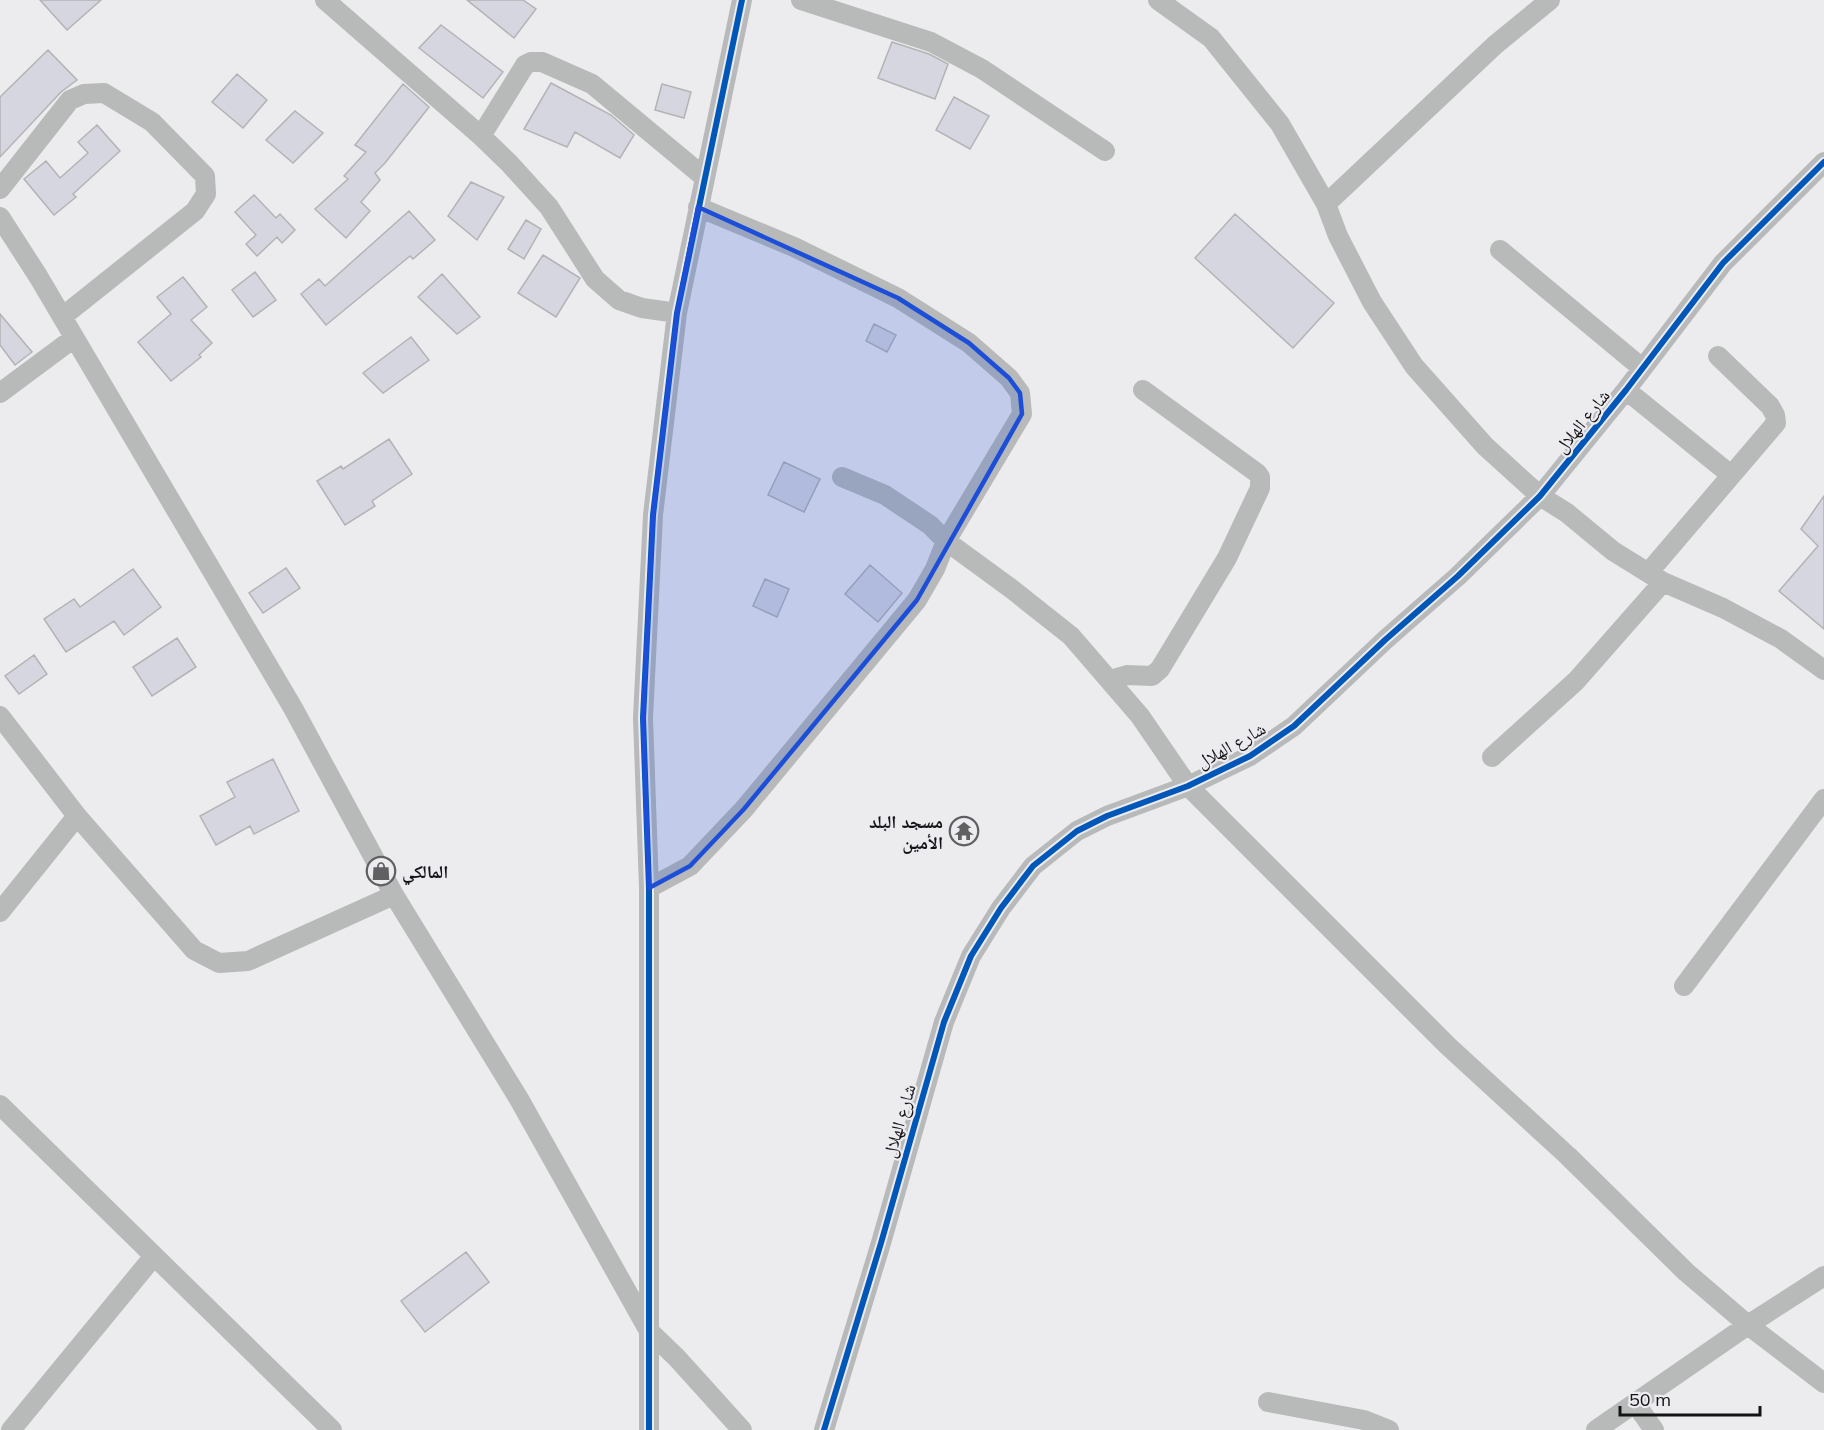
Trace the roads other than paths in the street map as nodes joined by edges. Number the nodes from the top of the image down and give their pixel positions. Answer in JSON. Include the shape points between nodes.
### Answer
{"nodes":[{"id":1,"x":325,"y":0,"type":"edge"},
{"id":2,"x":742,"y":0,"type":"edge"},
{"id":3,"x":801,"y":0,"type":"edge"},
{"id":4,"x":1158,"y":0,"type":"edge"},
{"id":5,"x":1550,"y":0,"type":"edge"},
{"id":6,"x":481,"y":136,"type":"junction"},
{"id":7,"x":1105,"y":151,"type":"dead end"},
{"id":8,"x":1824,"y":162,"type":"edge"},
{"id":9,"x":704,"y":177,"type":"junction"},
{"id":10,"x":0,"y":189,"type":"edge"},
{"id":11,"x":1326,"y":204,"type":"junction"},
{"id":12,"x":698,"y":207,"type":"junction"},
{"id":13,"x":0,"y":217,"type":"edge"},
{"id":14,"x":1500,"y":250,"type":"dead end"},
{"id":15,"x":677,"y":313,"type":"junction"},
{"id":16,"x":62,"y":317,"type":"junction"},
{"id":17,"x":74,"y":338,"type":"junction"},
{"id":18,"x":1718,"y":356,"type":"dead end"},
{"id":19,"x":1642,"y":368,"type":"junction"},
{"id":20,"x":1143,"y":390,"type":"dead end"},
{"id":21,"x":1626,"y":390,"type":"junction"},
{"id":22,"x":0,"y":393,"type":"edge"},
{"id":23,"x":1731,"y":476,"type":"junction"},
{"id":24,"x":842,"y":477,"type":"dead end"},
{"id":25,"x":1540,"y":496,"type":"junction"},
{"id":26,"x":946,"y":541,"type":"junction"},
{"id":27,"x":1655,"y":577,"type":"junction"},
{"id":28,"x":1824,"y":670,"type":"edge"},
{"id":29,"x":1110,"y":680,"type":"junction"},
{"id":30,"x":0,"y":716,"type":"edge"},
{"id":31,"x":1492,"y":757,"type":"dead end"},
{"id":32,"x":1188,"y":786,"type":"junction"},
{"id":33,"x":1824,"y":799,"type":"edge"},
{"id":34,"x":77,"y":816,"type":"junction"},
{"id":35,"x":649,"y":888,"type":"junction"},
{"id":36,"x":394,"y":896,"type":"junction"},
{"id":37,"x":0,"y":912,"type":"edge"},
{"id":38,"x":1684,"y":986,"type":"dead end"},
{"id":39,"x":0,"y":1105,"type":"edge"},
{"id":40,"x":154,"y":1256,"type":"junction"},
{"id":41,"x":1824,"y":1276,"type":"edge"},
{"id":42,"x":1748,"y":1325,"type":"junction"},
{"id":43,"x":649,"y":1331,"type":"junction"},
{"id":44,"x":1824,"y":1383,"type":"edge"},
{"id":45,"x":1268,"y":1402,"type":"dead end"},
{"id":46,"x":1635,"y":1403,"type":"junction"},
{"id":47,"x":11,"y":1430,"type":"edge"},
{"id":48,"x":332,"y":1430,"type":"edge"},
{"id":49,"x":649,"y":1430,"type":"edge"},
{"id":50,"x":742,"y":1430,"type":"edge"},
{"id":51,"x":824,"y":1430,"type":"edge"},
{"id":52,"x":1389,"y":1430,"type":"edge"},
{"id":53,"x":1596,"y":1430,"type":"edge"},
{"id":54,"x":1654,"y":1430,"type":"edge"}],
"edges":[{"from":1,"to":6,"type":"street"},
{"from":2,"to":9,"type":"street"},
{"from":3,"to":7,"type":"street","via":[[931,42],[981,69]]},
{"from":4,"to":11,"type":"street","via":[[1211,38],[1280,124]]},
{"from":5,"to":11,"type":"street","via":[[1495,45]]},
{"from":6,"to":9,"type":"street","via":[[525,65],[542,62],[592,84]]},
{"from":6,"to":15,"type":"street","via":[[549,207],[595,279],[619,300]]},
{"from":8,"to":19,"type":"street","name":"شارع الهلال","via":[[1723,263]]},
{"from":9,"to":12,"type":"street"},
{"from":10,"to":16,"type":"street","via":[[70,100],[84,94],[104,93],[152,122],[205,176],[206,195],[195,211]]},
{"from":11,"to":25,"type":"street","via":[[1372,302],[1414,366],[1485,446]]},
{"from":12,"to":15,"type":"street"},
{"from":12,"to":26,"type":"street","via":[[794,247],[898,298],[969,343],[1009,378],[1020,393],[1022,414]]},
{"from":13,"to":16,"type":"street"},
{"from":14,"to":19,"type":"street"},
{"from":15,"to":35,"type":"street","via":[[653,514],[644,696]]},
{"from":16,"to":17,"type":"street"},
{"from":17,"to":22,"type":"street"},
{"from":17,"to":36,"type":"street","via":[[293,708]]},
{"from":18,"to":23,"type":"street","via":[[1770,406],[1776,423]]},
{"from":19,"to":21,"type":"street","name":"شارع الهلال"},
{"from":20,"to":29,"type":"street","via":[[1257,473],[1260,488],[1227,558],[1160,669],[1152,676],[1128,675]]},
{"from":21,"to":23,"type":"street"},
{"from":21,"to":25,"type":"street","name":"شارع الهلال"},
{"from":23,"to":27,"type":"street"},
{"from":24,"to":26,"type":"street","via":[[885,495],[930,525]]},
{"from":25,"to":27,"type":"street"},
{"from":25,"to":32,"type":"street","name":"شارع الهلال","via":[[1294,726],[1250,756]]},
{"from":26,"to":29,"type":"street","via":[[1071,636]]},
{"from":26,"to":35,"type":"street","via":[[917,600],[744,809],[690,866]]},
{"from":27,"to":28,"type":"street","via":[[1771,634]]},
{"from":27,"to":31,"type":"street","via":[[1576,681]]},
{"from":29,"to":32,"type":"street"},
{"from":30,"to":34,"type":"street"},
{"from":32,"to":42,"type":"street","via":[[1448,1046],[1686,1272]]},
{"from":32,"to":51,"type":"street","name":"شارع الهلال","via":[[1077,831],[1033,866],[971,956],[944,1022]]},
{"from":33,"to":38,"type":"street"},
{"from":34,"to":36,"type":"street","via":[[194,950],[219,963],[248,961]]},
{"from":34,"to":37,"type":"street"},
{"from":35,"to":43,"type":"street"},
{"from":36,"to":43,"type":"street","via":[[519,1099]]},
{"from":39,"to":40,"type":"street"},
{"from":40,"to":47,"type":"street"},
{"from":40,"to":48,"type":"street"},
{"from":41,"to":42,"type":"street"},
{"from":42,"to":44,"type":"street"},
{"from":42,"to":46,"type":"street"},
{"from":43,"to":49,"type":"street"},
{"from":43,"to":50,"type":"street"},
{"from":45,"to":52,"type":"street","via":[[1364,1420]]},
{"from":46,"to":53,"type":"street"},
{"from":46,"to":54,"type":"street"}]}
